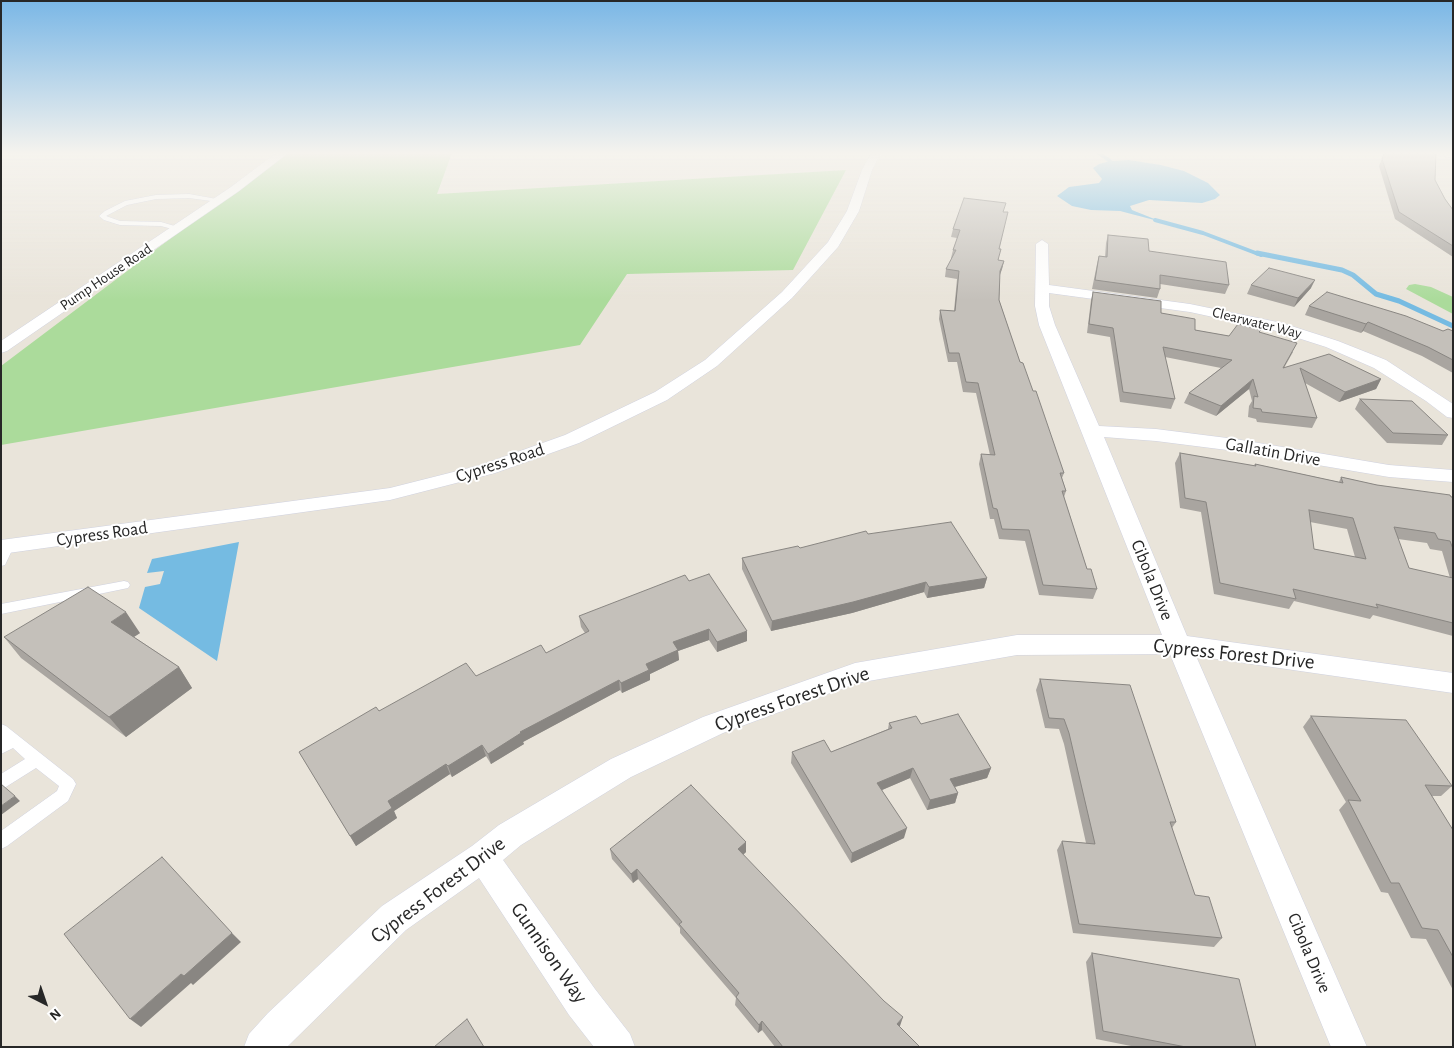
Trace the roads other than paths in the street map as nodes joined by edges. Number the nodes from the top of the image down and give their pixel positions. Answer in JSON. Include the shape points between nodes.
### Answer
{"nodes":[{"id":1,"x":131,"y":202,"type":"edge"},
{"id":2,"x":215,"y":202,"type":"edge"},
{"id":3,"x":856,"y":202,"type":"edge"},
{"id":4,"x":176,"y":228,"type":"junction"},
{"id":5,"x":1042,"y":244,"type":"dead end"},
{"id":6,"x":1042,"y":288,"type":"junction"},
{"id":7,"x":1,"y":348,"type":"edge"},
{"id":8,"x":1453,"y":413,"type":"edge"},
{"id":9,"x":1092,"y":431,"type":"junction"},
{"id":10,"x":1453,"y":476,"type":"edge"},
{"id":11,"x":3,"y":552,"type":"edge"},
{"id":12,"x":124,"y":585,"type":"dead end"},
{"id":13,"x":1,"y":609,"type":"edge"},
{"id":14,"x":1178,"y":644,"type":"junction"},
{"id":15,"x":1453,"y":683,"type":"edge"},
{"id":16,"x":1,"y":730,"type":"edge"},
{"id":17,"x":7,"y":744,"type":"edge"},
{"id":18,"x":37,"y":759,"type":"junction"},
{"id":19,"x":1,"y":783,"type":"edge"},
{"id":20,"x":1,"y":840,"type":"edge"},
{"id":21,"x":483,"y":857,"type":"junction"},
{"id":22,"x":262,"y":1047,"type":"edge"},
{"id":23,"x":617,"y":1047,"type":"edge"},
{"id":24,"x":1349,"y":1047,"type":"edge"}],
"edges":[{"from":1,"to":4,"type":"lane","via":[[102,216],[120,223],[161,224]]},
{"from":2,"to":4,"type":"street","name":"Pump House Road"},
{"from":3,"to":11,"type":"street","name":"Cypress Road","via":[[833,244],[787,295],[711,363],[660,396],[572,439],[488,469],[390,494]]},
{"from":4,"to":7,"type":"street","name":"Pump House Road"},
{"from":5,"to":6,"type":"street","name":"Cibola Drive"},
{"from":6,"to":8,"type":"street","name":"Clearwater Way","via":[[1190,308],[1277,326],[1380,364]]},
{"from":6,"to":9,"type":"street","name":"Cibola Drive","via":[[1047,325]]},
{"from":9,"to":10,"type":"street","name":"Gallatin Drive","via":[[1156,435],[1389,471]]},
{"from":9,"to":14,"type":"street","name":"Cibola Drive"},
{"from":12,"to":13,"type":"lane"},
{"from":14,"to":15,"type":"street","name":"Cypress Forest Drive"},
{"from":14,"to":21,"type":"street","name":"Cypress Forest Drive","via":[[1017,645],[855,673],[713,726],[621,768],[510,835]]},
{"from":14,"to":24,"type":"street","name":"Cibola Drive"},
{"from":16,"to":17,"type":"lane"},
{"from":17,"to":18,"type":"lane"},
{"from":18,"to":19,"type":"lane"},
{"from":18,"to":20,"type":"lane","via":[[68,784],[63,796]]},
{"from":21,"to":22,"type":"street","name":"Cypress Forest Drive","via":[[394,918]]},
{"from":21,"to":23,"type":"street","name":"Gunnison Way","via":[[582,1002]]}]}
